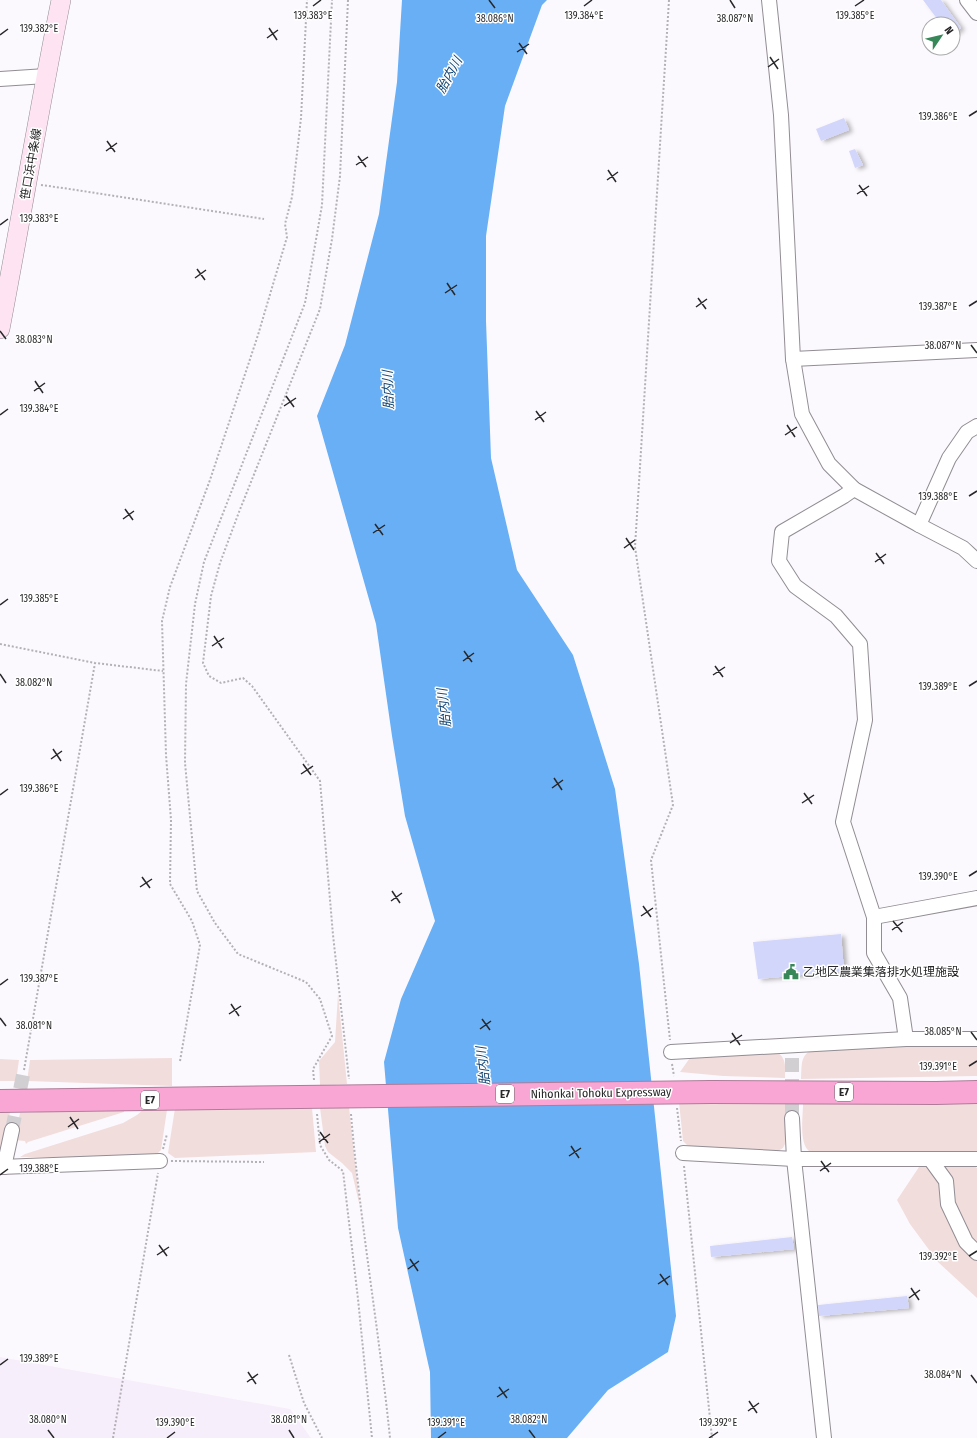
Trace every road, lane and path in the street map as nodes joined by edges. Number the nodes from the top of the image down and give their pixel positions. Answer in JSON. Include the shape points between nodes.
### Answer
{"nodes":[{"id":1,"x":62,"y":0,"type":"edge"},
{"id":2,"x":307,"y":0,"type":"edge"},
{"id":3,"x":332,"y":0,"type":"edge"},
{"id":4,"x":348,"y":0,"type":"edge"},
{"id":5,"x":669,"y":0,"type":"edge"},
{"id":6,"x":769,"y":0,"type":"edge"},
{"id":7,"x":967,"y":0,"type":"edge"},
{"id":8,"x":977,"y":13,"type":"edge"},
{"id":9,"x":46,"y":76,"type":"junction"},
{"id":10,"x":0,"y":79,"type":"edge"},
{"id":11,"x":28,"y":184,"type":"junction"},
{"id":12,"x":264,"y":219,"type":"dead end"},
{"id":13,"x":0,"y":329,"type":"edge"},
{"id":14,"x":977,"y":350,"type":"edge"},
{"id":15,"x":793,"y":359,"type":"junction"},
{"id":16,"x":977,"y":426,"type":"edge"},
{"id":17,"x":854,"y":489,"type":"junction"},
{"id":18,"x":919,"y":526,"type":"junction"},
{"id":19,"x":977,"y":561,"type":"edge"},
{"id":20,"x":0,"y":644,"type":"edge"},
{"id":21,"x":95,"y":663,"type":"junction"},
{"id":22,"x":163,"y":671,"type":"junction"},
{"id":23,"x":977,"y":898,"type":"edge"},
{"id":24,"x":874,"y":917,"type":"junction"},
{"id":25,"x":906,"y":1039,"type":"junction"},
{"id":26,"x":977,"y":1039,"type":"edge"},
{"id":27,"x":671,"y":1052,"type":"junction"},
{"id":28,"x":180,"y":1061,"type":"dead end"},
{"id":29,"x":24,"y":1070,"type":"tunnel mouth"},
{"id":30,"x":349,"y":1082,"type":"dead end"},
{"id":31,"x":674,"y":1083,"type":"dead end"},
{"id":32,"x":977,"y":1092,"type":"edge"},
{"id":33,"x":310,"y":1096,"type":"junction"},
{"id":34,"x":0,"y":1101,"type":"edge"},
{"id":35,"x":677,"y":1106,"type":"dead end"},
{"id":36,"x":351,"y":1114,"type":"dead end"},
{"id":37,"x":792,"y":1118,"type":"tunnel mouth"},
{"id":38,"x":12,"y":1130,"type":"tunnel mouth"},
{"id":39,"x":683,"y":1153,"type":"junction"},
{"id":40,"x":977,"y":1158,"type":"edge"},
{"id":41,"x":794,"y":1159,"type":"junction"},
{"id":42,"x":930,"y":1159,"type":"junction"},
{"id":43,"x":160,"y":1161,"type":"junction"},
{"id":44,"x":264,"y":1162,"type":"dead end"},
{"id":45,"x":2,"y":1167,"type":"edge"},
{"id":46,"x":977,"y":1253,"type":"edge"},
{"id":47,"x":288,"y":1355,"type":"dead end"},
{"id":48,"x":113,"y":1438,"type":"edge"},
{"id":49,"x":322,"y":1438,"type":"edge"},
{"id":50,"x":372,"y":1438,"type":"edge"},
{"id":51,"x":390,"y":1438,"type":"edge"},
{"id":52,"x":712,"y":1438,"type":"edge"},
{"id":53,"x":824,"y":1438,"type":"edge"}],
"edges":[{"from":1,"to":9,"type":"main road","name":"笹口浜中条線"},
{"from":2,"to":22,"type":"path","via":[[301,118],[292,197],[285,224],[287,237],[210,480],[170,587],[162,621]]},
{"from":3,"to":33,"type":"path","via":[[322,205],[305,303],[204,562],[195,604],[186,684],[185,763],[198,890],[215,923],[238,954],[306,982],[320,999],[332,1036],[313,1069]]},
{"from":4,"to":30,"type":"path","via":[[340,176],[320,309],[220,563],[211,596],[203,663],[209,676],[221,683],[243,678],[252,686],[320,781]]},
{"from":5,"to":27,"type":"path","via":[[635,547],[673,805],[651,860]]},
{"from":6,"to":15,"type":"street","via":[[781,115]]},
{"from":7,"to":8,"type":"street"},
{"from":9,"to":10,"type":"street"},
{"from":9,"to":11,"type":"main road","name":"笹口浜中条線"},
{"from":11,"to":12,"type":"path"},
{"from":11,"to":13,"type":"main road","name":"笹口浜中条線"},
{"from":14,"to":15,"type":"street"},
{"from":15,"to":17,"type":"street","via":[[802,414],[829,464]]},
{"from":16,"to":18,"type":"street","via":[[967,432],[948,458]]},
{"from":17,"to":18,"type":"street"},
{"from":17,"to":24,"type":"street","via":[[782,532],[778,561],[795,586],[836,616],[860,644],[865,720],[843,822]]},
{"from":18,"to":19,"type":"street","via":[[964,548]]},
{"from":20,"to":21,"type":"path"},
{"from":21,"to":22,"type":"path"},
{"from":21,"to":29,"type":"path"},
{"from":22,"to":28,"type":"path","via":[[171,820],[170,884],[192,921],[200,945]]},
{"from":23,"to":24,"type":"street"},
{"from":24,"to":25,"type":"street","via":[[874,953],[900,998]]},
{"from":25,"to":26,"type":"street"},
{"from":25,"to":27,"type":"street","via":[[791,1052]]},
{"from":27,"to":31,"type":"path"},
{"from":32,"to":33,"type":"highway","name":"Nihonkai Tohoku Expressway","number":"E7","bridge":true},
{"from":33,"to":34,"type":"highway","number":"E7"},
{"from":33,"to":50,"type":"path","via":[[320,1145],[329,1160],[343,1171]]},
{"from":35,"to":39,"type":"path"},
{"from":36,"to":51,"type":"path"},
{"from":37,"to":41,"type":"street"},
{"from":38,"to":45,"type":"street"},
{"from":39,"to":41,"type":"street"},
{"from":39,"to":52,"type":"path"},
{"from":40,"to":42,"type":"street"},
{"from":41,"to":42,"type":"street"},
{"from":41,"to":53,"type":"street"},
{"from":42,"to":46,"type":"street","via":[[946,1181],[948,1204],[966,1242]]},
{"from":43,"to":44,"type":"path"},
{"from":43,"to":45,"type":"street"},
{"from":43,"to":48,"type":"path"},
{"from":47,"to":49,"type":"path","via":[[304,1403]]}]}
